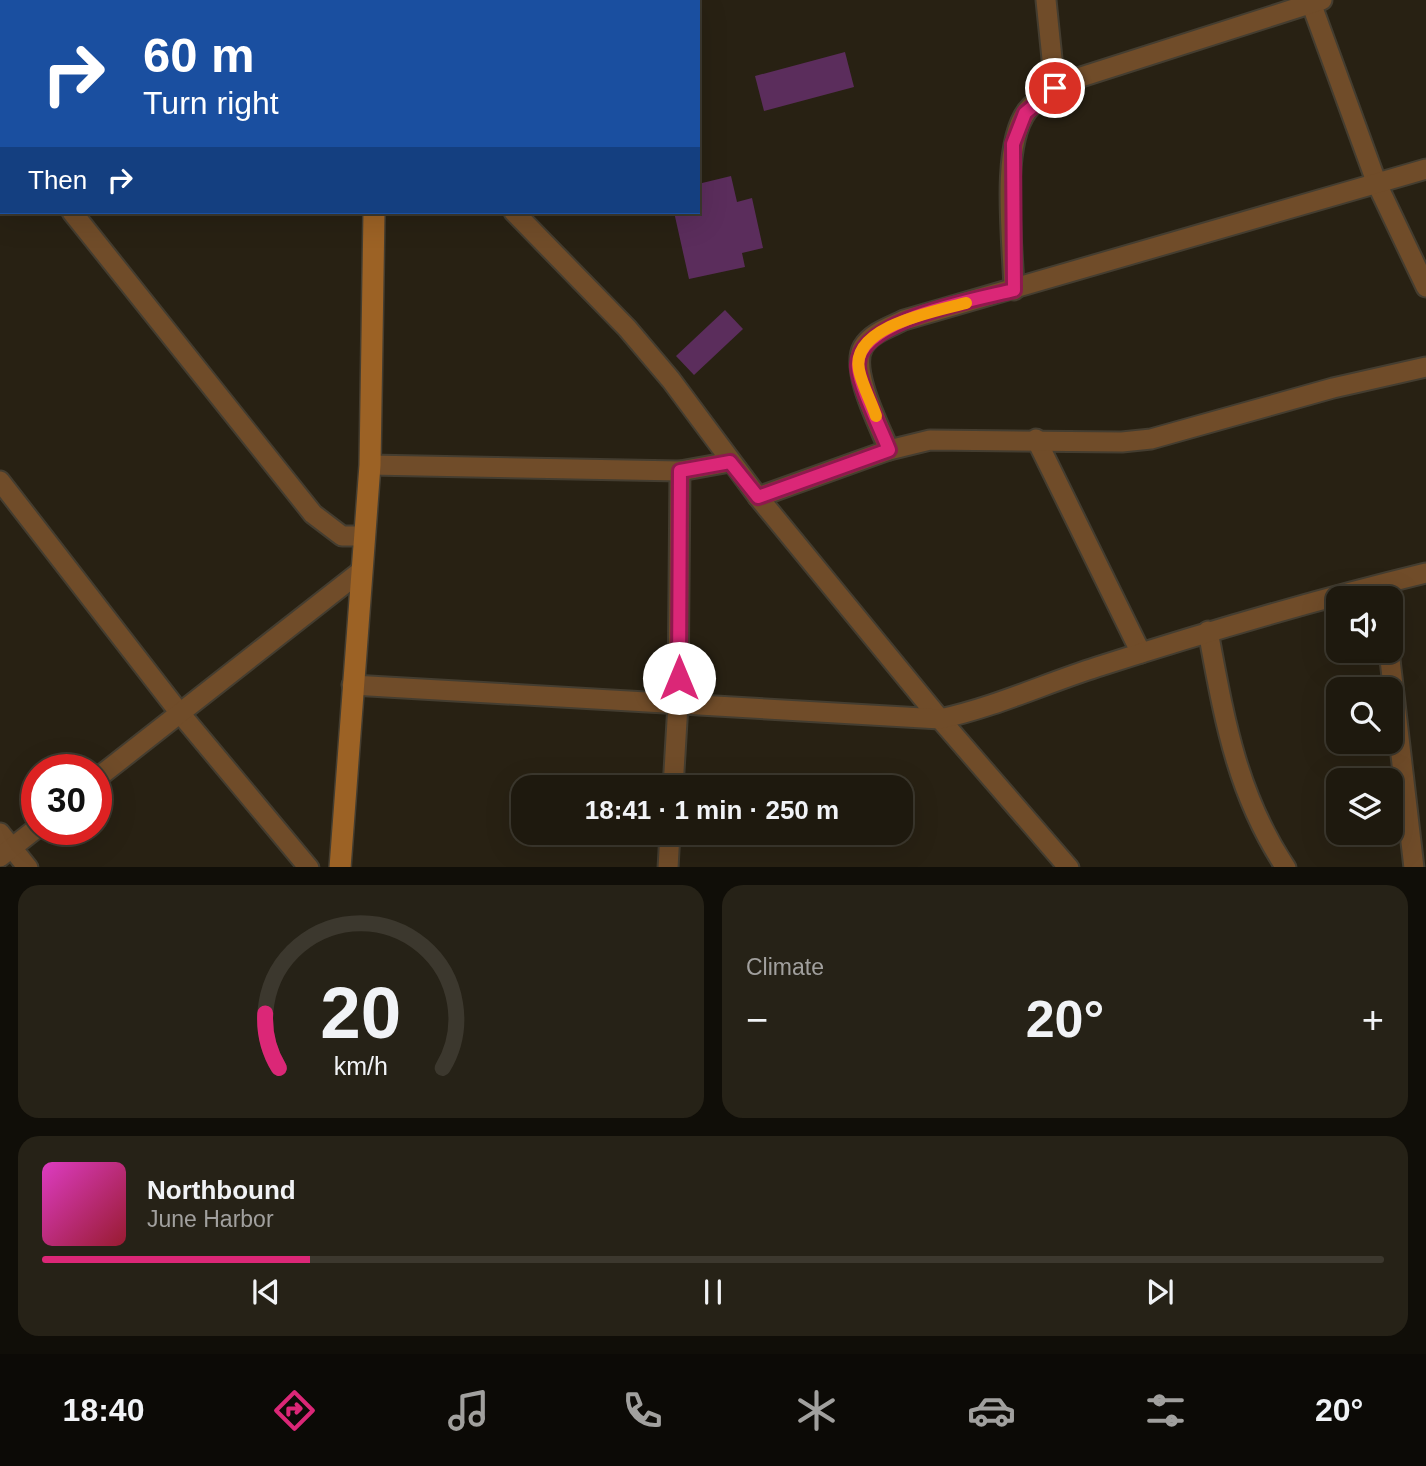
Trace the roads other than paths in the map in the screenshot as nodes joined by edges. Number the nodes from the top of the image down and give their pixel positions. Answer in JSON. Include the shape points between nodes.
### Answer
{"nodes":[{"id":1,"x":1046,"y":0,"type":"edge"},
{"id":2,"x":1314,"y":1,"type":"edge"},
{"id":3,"x":1055,"y":88,"type":"junction"},
{"id":4,"x":1426,"y":169,"type":"edge"},
{"id":5,"x":1377,"y":184,"type":"junction"},
{"id":6,"x":74,"y":214,"type":"edge"},
{"id":7,"x":374,"y":214,"type":"edge"},
{"id":8,"x":516,"y":214,"type":"edge"},
{"id":9,"x":1426,"y":287,"type":"edge"},
{"id":10,"x":1014,"y":290,"type":"junction"},
{"id":11,"x":1426,"y":367,"type":"edge"},
{"id":12,"x":1036,"y":439,"type":"junction"},
{"id":13,"x":889,"y":450,"type":"junction"},
{"id":14,"x":730,"y":462,"type":"junction"},
{"id":15,"x":370,"y":465,"type":"junction"},
{"id":16,"x":680,"y":471,"type":"junction"},
{"id":17,"x":0,"y":481,"type":"edge"},
{"id":18,"x":758,"y":497,"type":"junction"},
{"id":19,"x":364,"y":536,"type":"junction"},
{"id":20,"x":362,"y":571,"type":"junction"},
{"id":21,"x":1426,"y":573,"type":"edge"},
{"id":22,"x":1394,"y":586,"type":"edge"},
{"id":23,"x":1326,"y":604,"type":"edge"},
{"id":24,"x":1208,"y":631,"type":"junction"},
{"id":25,"x":1141,"y":653,"type":"junction"},
{"id":26,"x":1390,"y":663,"type":"edge"},
{"id":27,"x":352,"y":685,"type":"junction"},
{"id":28,"x":678,"y":704,"type":"junction"},
{"id":29,"x":179,"y":712,"type":"junction"},
{"id":30,"x":940,"y":719,"type":"junction"},
{"id":31,"x":112,"y":766,"type":"edge"},
{"id":32,"x":674,"y":775,"type":"edge"},
{"id":33,"x":21,"y":837,"type":"edge"},
{"id":34,"x":669,"y":845,"type":"edge"},
{"id":35,"x":4,"y":846,"type":"edge"},
{"id":36,"x":27,"y":867,"type":"edge"},
{"id":37,"x":309,"y":867,"type":"edge"},
{"id":38,"x":340,"y":867,"type":"edge"},
{"id":39,"x":668,"y":867,"type":"edge"},
{"id":40,"x":1069,"y":867,"type":"edge"},
{"id":41,"x":1286,"y":867,"type":"edge"},
{"id":42,"x":1414,"y":867,"type":"edge"}],
"edges":[{"from":1,"to":3,"type":"street"},
{"from":2,"to":3,"type":"street"},
{"from":2,"to":5,"type":"street"},
{"from":3,"to":10,"type":"street","via":[[1025,113],[1013,144]]},
{"from":4,"to":5,"type":"street"},
{"from":5,"to":9,"type":"street"},
{"from":5,"to":10,"type":"street"},
{"from":6,"to":19,"type":"street","via":[[313,514],[342,536]]},
{"from":7,"to":15,"type":"street"},
{"from":8,"to":14,"type":"street","via":[[627,328]]},
{"from":10,"to":13,"type":"street","via":[[904,320],[863,346],[858,367]]},
{"from":11,"to":12,"type":"street","via":[[1151,439]]},
{"from":12,"to":13,"type":"street","via":[[930,440]]},
{"from":12,"to":25,"type":"street"},
{"from":13,"to":18,"type":"street"},
{"from":14,"to":16,"type":"street"},
{"from":14,"to":18,"type":"street"},
{"from":15,"to":16,"type":"street"},
{"from":15,"to":19,"type":"street"},
{"from":16,"to":28,"type":"street"},
{"from":17,"to":29,"type":"street"},
{"from":18,"to":30,"type":"street"},
{"from":19,"to":20,"type":"street"},
{"from":20,"to":27,"type":"street"},
{"from":20,"to":29,"type":"street"},
{"from":21,"to":22,"type":"street"},
{"from":23,"to":24,"type":"street"},
{"from":24,"to":25,"type":"street"},
{"from":24,"to":41,"type":"street","via":[[1229,743],[1260,820]]},
{"from":25,"to":30,"type":"street","via":[[983,710]]},
{"from":26,"to":42,"type":"street"},
{"from":27,"to":28,"type":"street"},
{"from":27,"to":38,"type":"street"},
{"from":28,"to":30,"type":"street"},
{"from":28,"to":32,"type":"street"},
{"from":29,"to":31,"type":"street"},
{"from":29,"to":37,"type":"street"},
{"from":30,"to":40,"type":"street"},
{"from":33,"to":35,"type":"street"},
{"from":34,"to":39,"type":"street"},
{"from":35,"to":36,"type":"street"}]}
